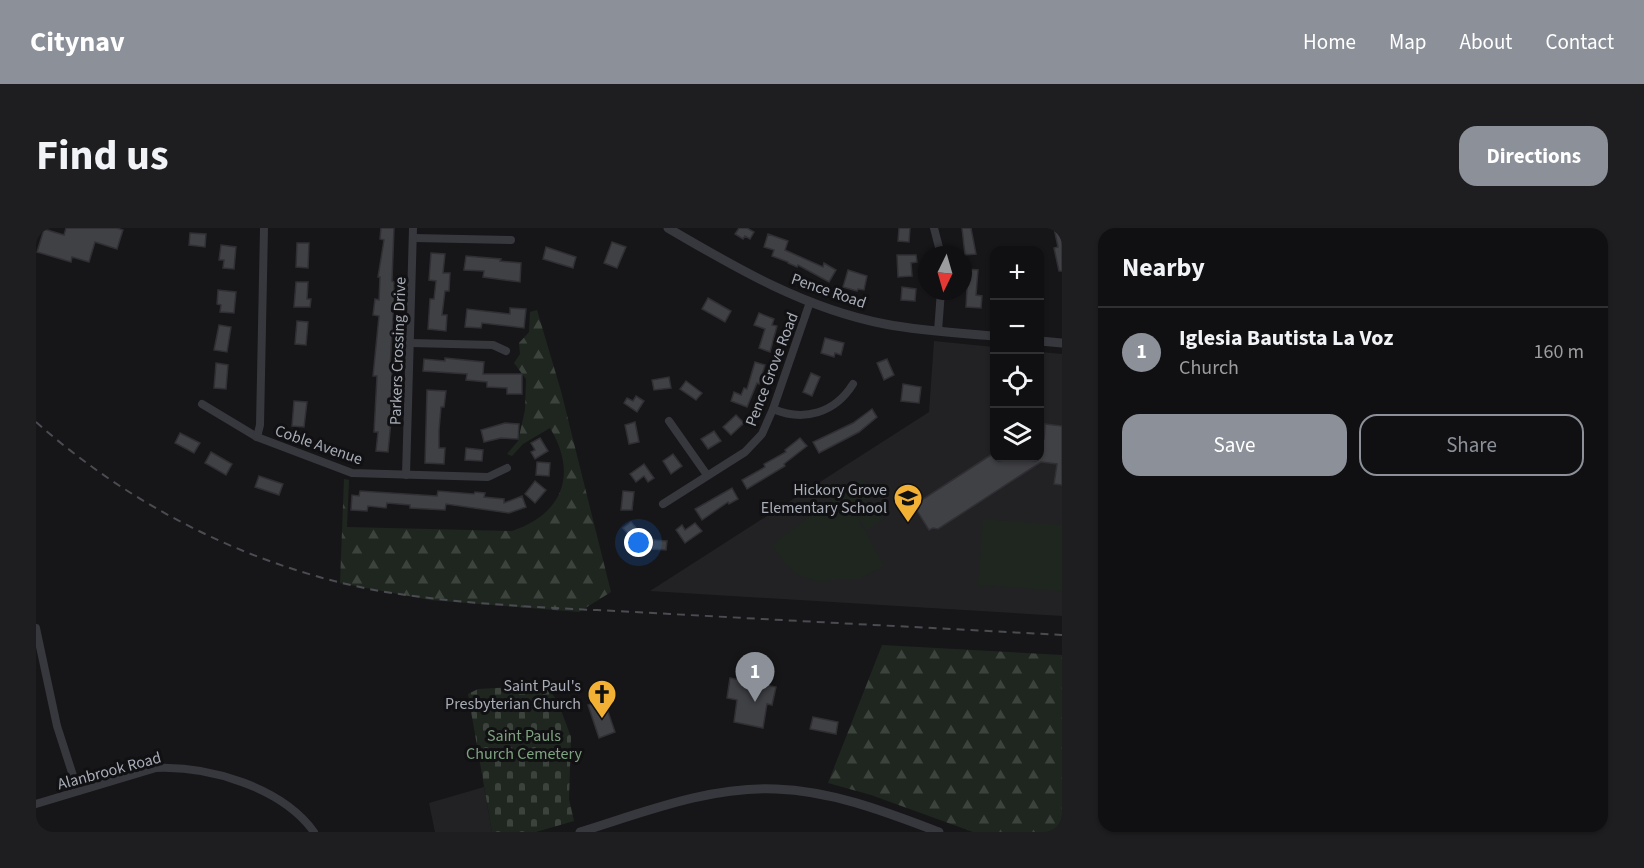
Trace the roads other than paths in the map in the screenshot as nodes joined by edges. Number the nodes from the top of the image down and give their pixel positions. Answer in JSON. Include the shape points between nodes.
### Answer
{"nodes":[{"id":1,"x":264,"y":228,"type":"edge"},
{"id":2,"x":413,"y":228,"type":"edge"},
{"id":3,"x":668,"y":228,"type":"edge"},
{"id":4,"x":934,"y":228,"type":"edge"},
{"id":5,"x":414,"y":238,"type":"junction"},
{"id":6,"x":511,"y":240,"type":"dead end"},
{"id":7,"x":939,"y":246,"type":"edge"},
{"id":8,"x":940,"y":300,"type":"edge"},
{"id":9,"x":810,"y":302,"type":"junction"},
{"id":10,"x":938,"y":331,"type":"junction"},
{"id":11,"x":990,"y":336,"type":"edge"},
{"id":12,"x":1044,"y":341,"type":"edge"},
{"id":13,"x":411,"y":343,"type":"junction"},
{"id":14,"x":1062,"y":343,"type":"edge"},
{"id":15,"x":506,"y":351,"type":"dead end"},
{"id":16,"x":853,"y":384,"type":"dead end"},
{"id":17,"x":202,"y":405,"type":"dead end"},
{"id":18,"x":773,"y":409,"type":"junction"},
{"id":19,"x":669,"y":421,"type":"dead end"},
{"id":20,"x":257,"y":437,"type":"junction"},
{"id":21,"x":507,"y":468,"type":"dead end"},
{"id":22,"x":406,"y":475,"type":"junction"},
{"id":23,"x":706,"y":476,"type":"junction"},
{"id":24,"x":663,"y":504,"type":"dead end"},
{"id":25,"x":36,"y":628,"type":"edge"},
{"id":26,"x":78,"y":791,"type":"junction"},
{"id":27,"x":36,"y":804,"type":"edge"},
{"id":28,"x":315,"y":832,"type":"edge"},
{"id":29,"x":580,"y":832,"type":"edge"},
{"id":30,"x":939,"y":832,"type":"edge"}],
"edges":[{"from":1,"to":20,"type":"street"},
{"from":2,"to":5,"type":"street","name":"Parkers Crossing Drive"},
{"from":3,"to":9,"type":"street","name":"Pence Road","via":[[715,256]]},
{"from":4,"to":7,"type":"street"},
{"from":5,"to":6,"type":"street"},
{"from":5,"to":13,"type":"street","name":"Parkers Crossing Drive"},
{"from":8,"to":10,"type":"street"},
{"from":9,"to":10,"type":"street","name":"Pence Road","via":[[884,324]]},
{"from":9,"to":18,"type":"street","name":"Pence Grove Road"},
{"from":10,"to":11,"type":"street","name":"Pence Road"},
{"from":12,"to":14,"type":"street"},
{"from":13,"to":15,"type":"street","via":[[493,345]]},
{"from":13,"to":22,"type":"street","name":"Parkers Crossing Drive"},
{"from":16,"to":18,"type":"street","via":[[840,400],[819,412],[801,416]]},
{"from":17,"to":20,"type":"street","name":"Coble Avenue"},
{"from":18,"to":23,"type":"street","name":"Pence Grove Road","via":[[755,443]]},
{"from":19,"to":23,"type":"street"},
{"from":20,"to":22,"type":"street","name":"Coble Avenue","via":[[352,473]]},
{"from":21,"to":22,"type":"street","name":"Coble Avenue","via":[[488,477]]},
{"from":23,"to":24,"type":"street","name":"Pence Grove Road"},
{"from":25,"to":26,"type":"street","via":[[57,726]]},
{"from":26,"to":27,"type":"street","name":"Alanbrook Road"},
{"from":26,"to":28,"type":"street","name":"Alanbrook Road","via":[[156,768],[190,769],[260,789],[299,813]]},
{"from":29,"to":30,"type":"street","via":[[695,798],[761,789],[832,797]]}]}
